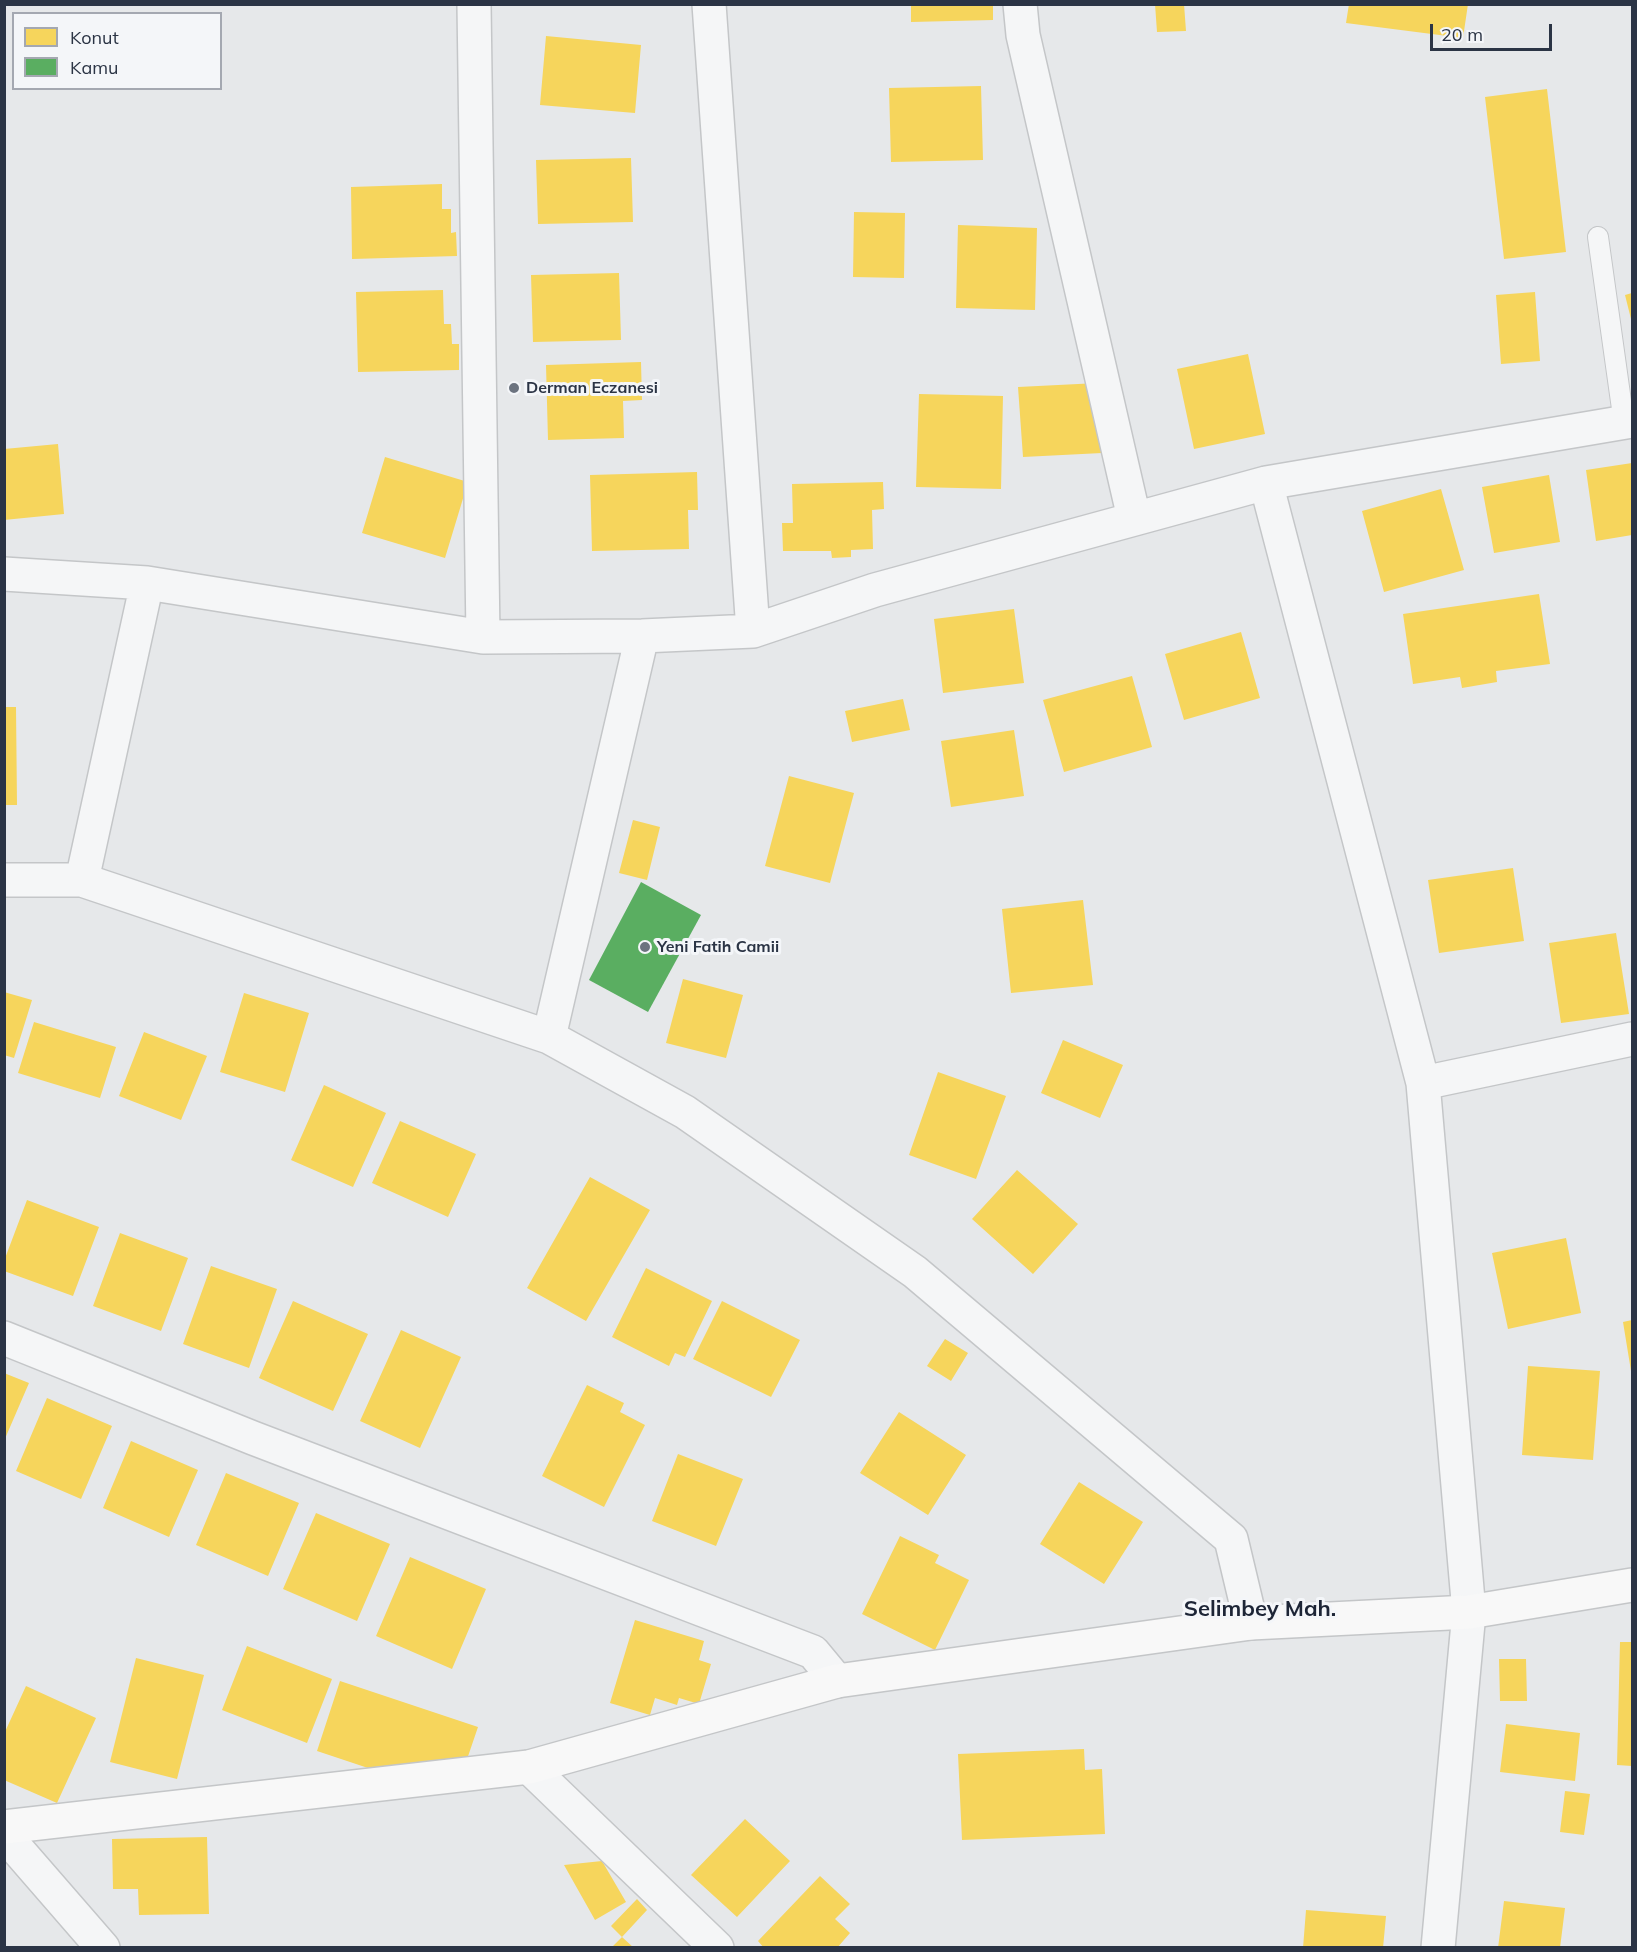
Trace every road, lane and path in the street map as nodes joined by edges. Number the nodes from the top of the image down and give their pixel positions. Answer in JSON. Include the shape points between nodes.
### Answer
{"nodes":[{"id":1,"x":474,"y":4,"type":"edge"},
{"id":2,"x":708,"y":4,"type":"edge"},
{"id":3,"x":1020,"y":4,"type":"edge"},
{"id":4,"x":1598,"y":237,"type":"dead end"},
{"id":5,"x":1628,"y":422,"type":"edge"},
{"id":6,"x":1266,"y":483,"type":"junction"},
{"id":7,"x":1134,"y":518,"type":"junction"},
{"id":8,"x":4,"y":574,"type":"edge"},
{"id":9,"x":147,"y":583,"type":"junction"},
{"id":10,"x":753,"y":631,"type":"junction"},
{"id":11,"x":642,"y":636,"type":"junction"},
{"id":12,"x":483,"y":637,"type":"junction"},
{"id":13,"x":4,"y":880,"type":"edge"},
{"id":14,"x":82,"y":880,"type":"junction"},
{"id":15,"x":549,"y":1038,"type":"junction"},
{"id":16,"x":1632,"y":1039,"type":"edge"},
{"id":17,"x":1423,"y":1083,"type":"junction"},
{"id":18,"x":4,"y":1338,"type":"edge"},
{"id":19,"x":1632,"y":1585,"type":"edge"},
{"id":20,"x":1469,"y":1612,"type":"junction"},
{"id":21,"x":1251,"y":1623,"type":"junction"},
{"id":22,"x":837,"y":1680,"type":"junction"},
{"id":23,"x":529,"y":1767,"type":"junction"},
{"id":24,"x":4,"y":1827,"type":"edge"},
{"id":25,"x":4,"y":1834,"type":"edge"},
{"id":26,"x":104,"y":1947,"type":"edge"},
{"id":27,"x":717,"y":1947,"type":"edge"},
{"id":28,"x":1438,"y":1947,"type":"edge"}],
"edges":[{"from":1,"to":12,"type":"street"},
{"from":2,"to":10,"type":"street"},
{"from":3,"to":7,"type":"street","via":[[1023,35]]},
{"from":4,"to":5,"type":"lane"},
{"from":5,"to":6,"type":"street"},
{"from":6,"to":7,"type":"street"},
{"from":6,"to":17,"type":"street"},
{"from":7,"to":10,"type":"street","via":[[875,590]]},
{"from":8,"to":9,"type":"street"},
{"from":9,"to":12,"type":"street"},
{"from":9,"to":14,"type":"street"},
{"from":10,"to":11,"type":"street"},
{"from":11,"to":12,"type":"street"},
{"from":11,"to":15,"type":"street"},
{"from":13,"to":14,"type":"street"},
{"from":14,"to":15,"type":"street"},
{"from":15,"to":21,"type":"street","via":[[685,1112],[915,1272],[1231,1539]]},
{"from":16,"to":17,"type":"street"},
{"from":17,"to":20,"type":"street"},
{"from":18,"to":22,"type":"street","via":[[253,1438],[813,1652]]},
{"from":19,"to":20,"type":"street"},
{"from":20,"to":21,"type":"street"},
{"from":20,"to":28,"type":"street"},
{"from":21,"to":22,"type":"street"},
{"from":22,"to":23,"type":"street"},
{"from":23,"to":24,"type":"street"},
{"from":23,"to":27,"type":"street"},
{"from":25,"to":26,"type":"street"}]}
